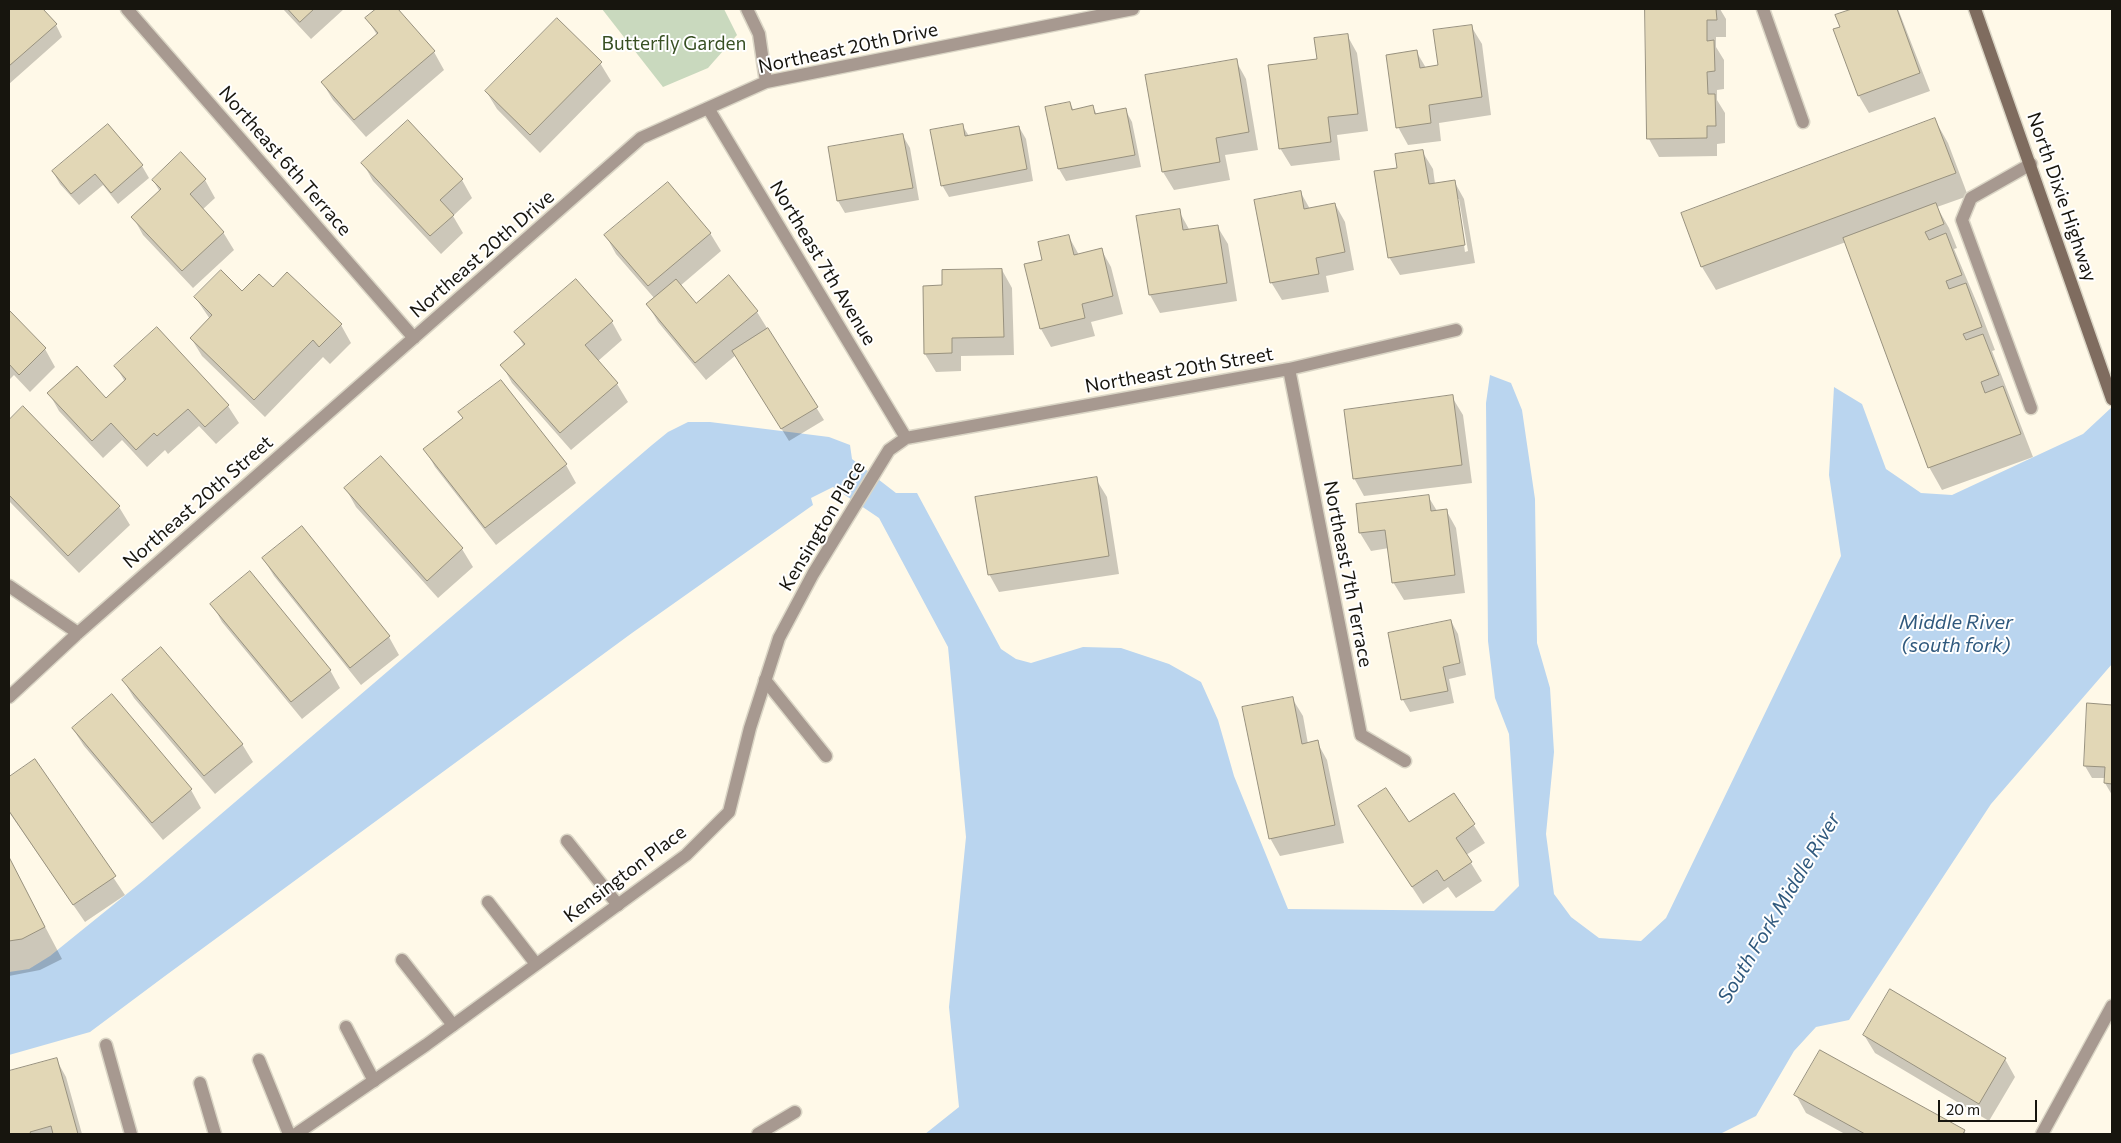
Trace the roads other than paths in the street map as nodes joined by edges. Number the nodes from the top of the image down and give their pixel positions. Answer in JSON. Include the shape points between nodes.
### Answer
{"nodes":[{"id":1,"x":127,"y":9,"type":"edge"},
{"id":2,"x":747,"y":9,"type":"edge"},
{"id":3,"x":1133,"y":9,"type":"edge"},
{"id":4,"x":1763,"y":9,"type":"edge"},
{"id":5,"x":1975,"y":9,"type":"edge"},
{"id":6,"x":766,"y":82,"type":"junction"},
{"id":7,"x":708,"y":108,"type":"junction"},
{"id":8,"x":1803,"y":122,"type":"dead end"},
{"id":9,"x":2031,"y":164,"type":"junction"},
{"id":10,"x":1456,"y":330,"type":"dead end"},
{"id":11,"x":414,"y":338,"type":"junction"},
{"id":12,"x":1290,"y":369,"type":"junction"},
{"id":13,"x":2111,"y":395,"type":"edge"},
{"id":14,"x":2031,"y":408,"type":"dead end"},
{"id":15,"x":906,"y":438,"type":"junction"},
{"id":16,"x":9,"y":586,"type":"edge"},
{"id":17,"x":78,"y":633,"type":"junction"},
{"id":18,"x":765,"y":680,"type":"junction"},
{"id":19,"x":9,"y":696,"type":"edge"},
{"id":20,"x":826,"y":756,"type":"dead end"},
{"id":21,"x":1405,"y":760,"type":"dead end"},
{"id":22,"x":568,"y":841,"type":"dead end"},
{"id":23,"x":488,"y":902,"type":"dead end"},
{"id":24,"x":618,"y":905,"type":"junction"},
{"id":25,"x":402,"y":960,"type":"dead end"},
{"id":26,"x":536,"y":964,"type":"junction"},
{"id":27,"x":2112,"y":1006,"type":"edge"},
{"id":28,"x":453,"y":1025,"type":"junction"},
{"id":29,"x":346,"y":1027,"type":"dead end"},
{"id":30,"x":106,"y":1045,"type":"dead end"},
{"id":31,"x":259,"y":1060,"type":"dead end"},
{"id":32,"x":374,"y":1081,"type":"junction"},
{"id":33,"x":200,"y":1084,"type":"dead end"},
{"id":34,"x":795,"y":1112,"type":"dead end"},
{"id":35,"x":130,"y":1134,"type":"edge"},
{"id":36,"x":215,"y":1134,"type":"edge"},
{"id":37,"x":289,"y":1134,"type":"edge"},
{"id":38,"x":296,"y":1134,"type":"edge"},
{"id":39,"x":758,"y":1134,"type":"edge"},
{"id":40,"x":2042,"y":1134,"type":"edge"}],
"edges":[{"from":1,"to":11,"type":"street","name":"Northeast 6th Terrace"},
{"from":2,"to":6,"type":"street","via":[[759,34]]},
{"from":3,"to":6,"type":"street","name":"Northeast 20th Drive"},
{"from":4,"to":8,"type":"street"},
{"from":5,"to":9,"type":"street","name":"North Dixie Highway"},
{"from":6,"to":7,"type":"street","name":"Northeast 20th Drive"},
{"from":7,"to":11,"type":"street","name":"Northeast 20th Drive","via":[[642,138]]},
{"from":7,"to":15,"type":"street","name":"Northeast 7th Avenue"},
{"from":9,"to":13,"type":"street","name":"North Dixie Highway"},
{"from":9,"to":14,"type":"street","via":[[1971,198],[1962,220]]},
{"from":10,"to":12,"type":"street","name":"Northeast 20th Street"},
{"from":11,"to":17,"type":"street","name":"Northeast 20th Street"},
{"from":12,"to":15,"type":"street","name":"Northeast 20th Street"},
{"from":12,"to":21,"type":"street","name":"Northeast 7th Terrace","via":[[1361,735]]},
{"from":15,"to":18,"type":"street","name":"Kensington Place","via":[[890,450],[813,574],[779,638]]},
{"from":16,"to":17,"type":"street"},
{"from":17,"to":19,"type":"street","name":"Northeast 20th Street"},
{"from":18,"to":20,"type":"street"},
{"from":18,"to":24,"type":"street","name":"Kensington Place","via":[[729,812],[686,855]]},
{"from":22,"to":24,"type":"street"},
{"from":23,"to":26,"type":"street"},
{"from":24,"to":26,"type":"street","name":"Kensington Place"},
{"from":25,"to":28,"type":"street"},
{"from":26,"to":28,"type":"street","name":"Kensington Place"},
{"from":27,"to":40,"type":"street"},
{"from":28,"to":32,"type":"street","name":"Kensington Place"},
{"from":29,"to":32,"type":"street"},
{"from":30,"to":35,"type":"street"},
{"from":31,"to":37,"type":"street"},
{"from":32,"to":38,"type":"street","name":"Kensington Place"},
{"from":33,"to":36,"type":"street"},
{"from":34,"to":39,"type":"street"}]}
